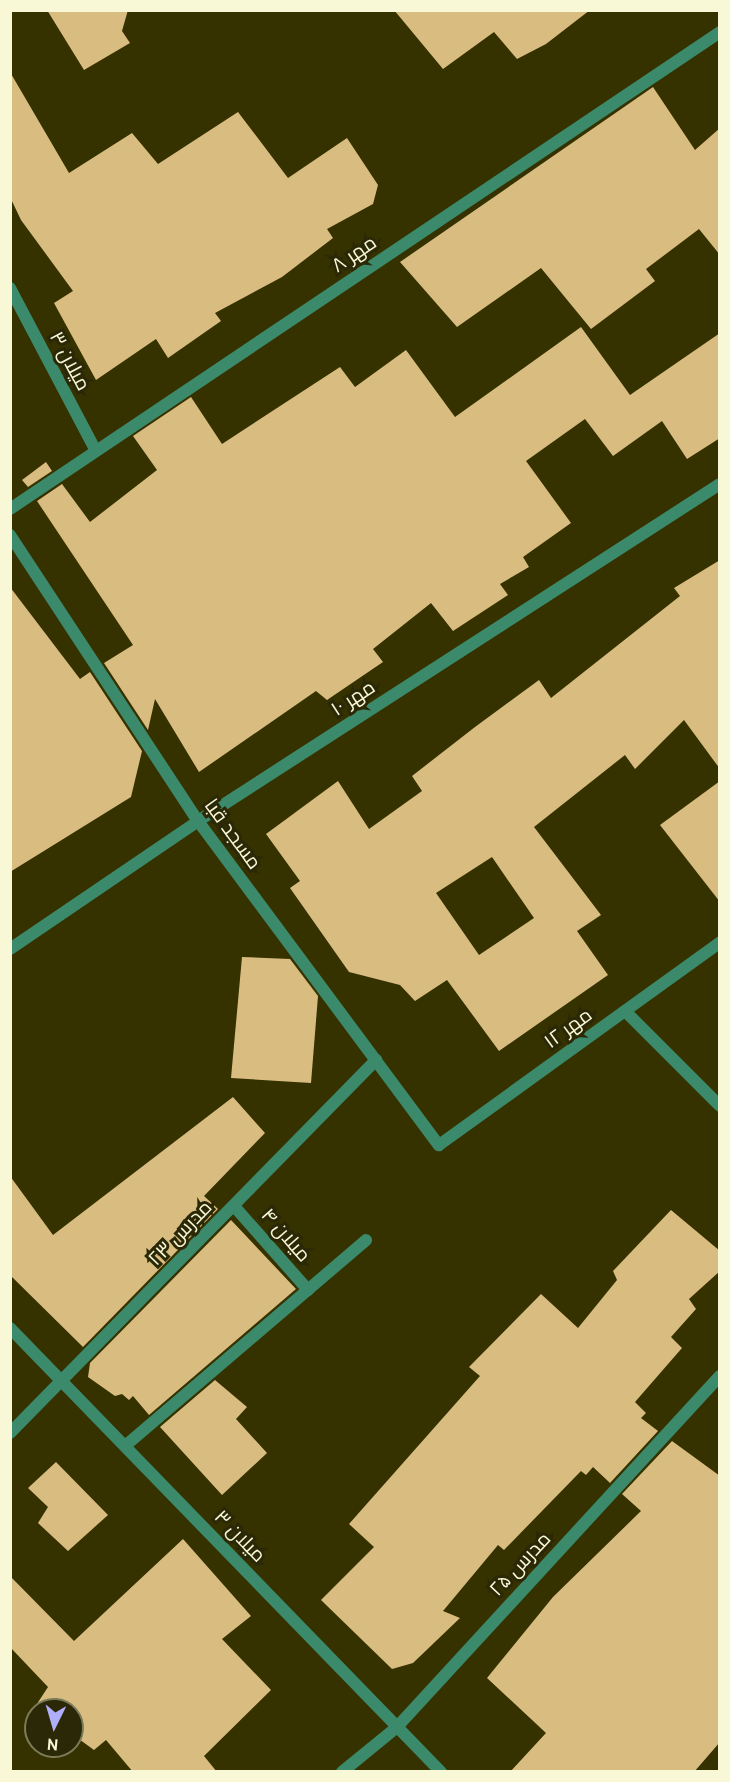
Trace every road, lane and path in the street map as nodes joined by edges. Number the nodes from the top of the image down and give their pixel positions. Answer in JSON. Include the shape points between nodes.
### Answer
{"nodes":[{"id":1,"x":720,"y":32,"type":"edge"},
{"id":2,"x":10,"y":288,"type":"edge"},
{"id":3,"x":96,"y":452,"type":"junction"},
{"id":4,"x":720,"y":484,"type":"edge"},
{"id":5,"x":10,"y":509,"type":"edge"},
{"id":6,"x":10,"y":535,"type":"edge"},
{"id":7,"x":198,"y":821,"type":"junction"},
{"id":8,"x":720,"y":942,"type":"edge"},
{"id":9,"x":10,"y":949,"type":"edge"},
{"id":10,"x":625,"y":1011,"type":"junction"},
{"id":11,"x":376,"y":1060,"type":"junction"},
{"id":12,"x":720,"y":1106,"type":"edge"},
{"id":13,"x":439,"y":1145,"type":"joint"},
{"id":14,"x":234,"y":1206,"type":"junction"},
{"id":15,"x":366,"y":1240,"type":"dead end"},
{"id":16,"x":308,"y":1290,"type":"junction"},
{"id":17,"x":10,"y":1329,"type":"edge"},
{"id":18,"x":720,"y":1376,"type":"edge"},
{"id":19,"x":62,"y":1381,"type":"junction"},
{"id":20,"x":10,"y":1433,"type":"edge"},
{"id":21,"x":125,"y":1446,"type":"junction"},
{"id":22,"x":397,"y":1726,"type":"junction"},
{"id":23,"x":342,"y":1772,"type":"edge"},
{"id":24,"x":441,"y":1772,"type":"edge"}],
"edges":[{"from":1,"to":3,"type":"street","name":"مهر ۸"},
{"from":2,"to":3,"type":"street","name":"میلان ۳"},
{"from":3,"to":5,"type":"street","name":"مهر ۸"},
{"from":4,"to":7,"type":"street","name":"مهر ۱۰"},
{"from":6,"to":7,"type":"street","name":"مسجد قبا"},
{"from":7,"to":9,"type":"street","name":"مهر ۱۰"},
{"from":7,"to":11,"type":"street","name":"مسجد قبا"},
{"from":8,"to":10,"type":"street","name":"مهر ۱۲"},
{"from":10,"to":12,"type":"street"},
{"from":10,"to":13,"type":"street","name":"مهر ۱۲"},
{"from":11,"to":13,"type":"street","name":"مسجد قبا"},
{"from":11,"to":14,"type":"street","name":"مدرس ۲۳"},
{"from":14,"to":16,"type":"street","name":"میلان ۴"},
{"from":14,"to":19,"type":"street","name":"مدرس ۲۳"},
{"from":15,"to":16,"type":"street"},
{"from":16,"to":21,"type":"street"},
{"from":17,"to":19,"type":"street","name":"میلان ۳"},
{"from":18,"to":22,"type":"street","name":"مدرس ۲۵"},
{"from":19,"to":20,"type":"street","name":"مدرس ۲۳"},
{"from":19,"to":21,"type":"street","name":"میلان ۳"},
{"from":21,"to":22,"type":"street","name":"میلان ۳"},
{"from":22,"to":23,"type":"street","name":"مدرس ۲۵"},
{"from":22,"to":24,"type":"street","name":"میلان ۳"}]}
